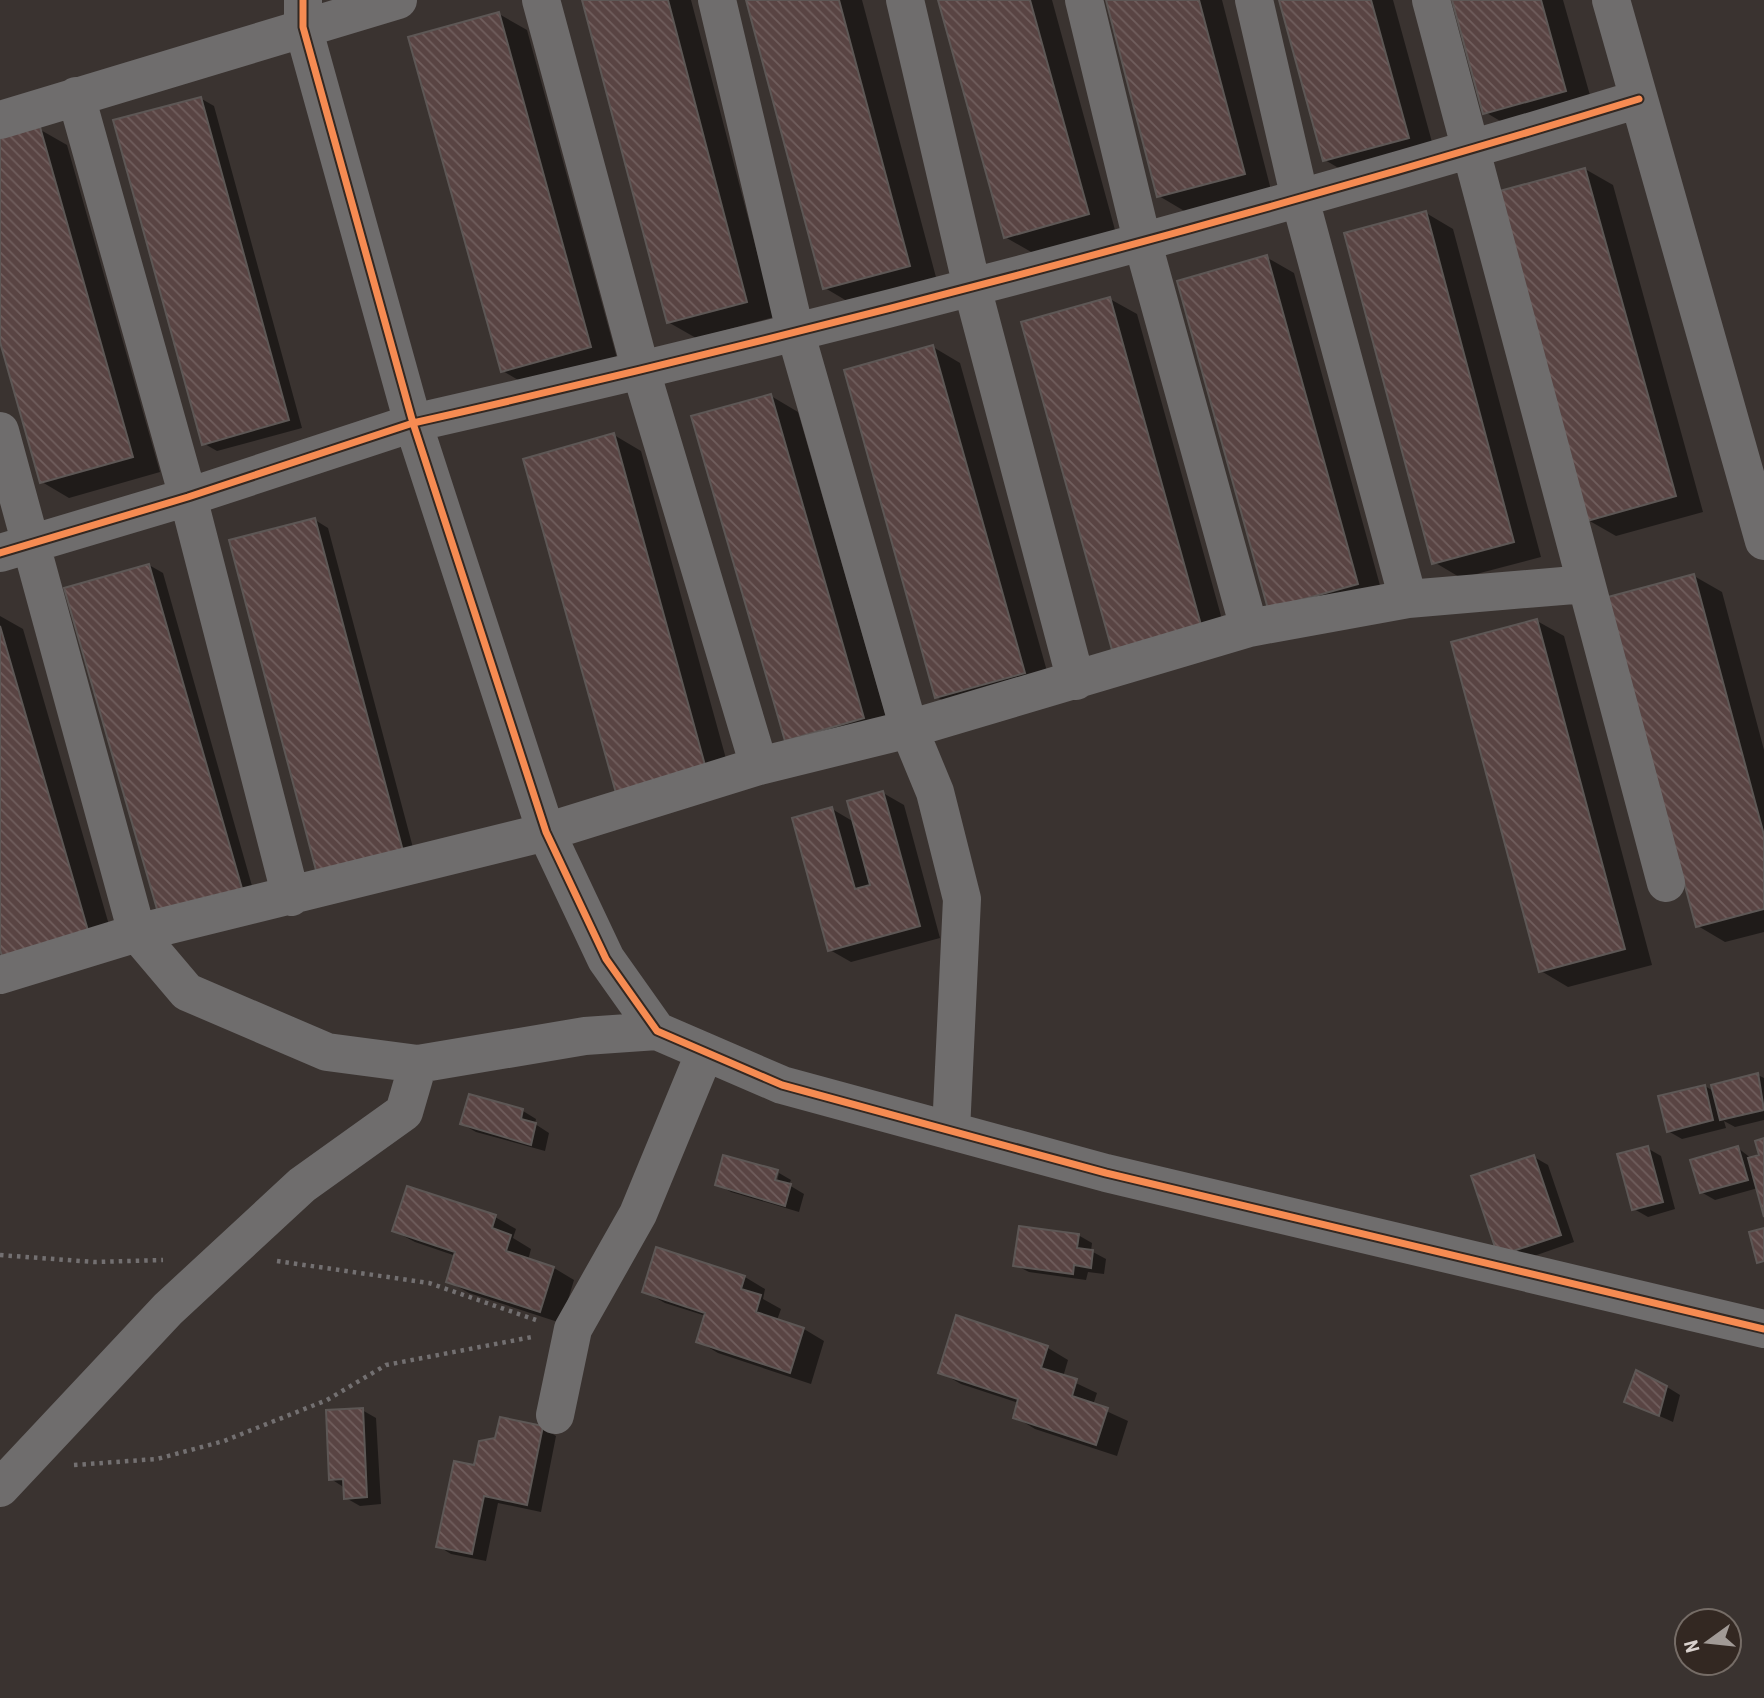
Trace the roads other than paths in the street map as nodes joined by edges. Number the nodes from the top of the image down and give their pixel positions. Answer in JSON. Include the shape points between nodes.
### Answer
{"nodes":[{"id":1,"x":398,"y":0,"type":"edge"},
{"id":2,"x":541,"y":0,"type":"edge"},
{"id":3,"x":717,"y":0,"type":"edge"},
{"id":4,"x":905,"y":0,"type":"edge"},
{"id":5,"x":1084,"y":0,"type":"edge"},
{"id":6,"x":1254,"y":0,"type":"edge"},
{"id":7,"x":1431,"y":0,"type":"edge"},
{"id":8,"x":1611,"y":0,"type":"edge"},
{"id":9,"x":303,"y":13,"type":"edge"},
{"id":10,"x":76,"y":96,"type":"junction"},
{"id":11,"x":1639,"y":99,"type":"junction"},
{"id":12,"x":0,"y":120,"type":"edge"},
{"id":13,"x":1471,"y":150,"type":"junction"},
{"id":14,"x":1300,"y":199,"type":"junction"},
{"id":15,"x":1142,"y":240,"type":"junction"},
{"id":16,"x":972,"y":286,"type":"junction"},
{"id":17,"x":795,"y":331,"type":"junction"},
{"id":18,"x":641,"y":372,"type":"junction"},
{"id":19,"x":413,"y":423,"type":"junction"},
{"id":20,"x":0,"y":431,"type":"edge"},
{"id":21,"x":188,"y":497,"type":"junction"},
{"id":22,"x":1764,"y":541,"type":"edge"},
{"id":23,"x":15,"y":548,"type":"edge"},
{"id":24,"x":1586,"y":584,"type":"junction"},
{"id":25,"x":1408,"y":599,"type":"junction"},
{"id":26,"x":1249,"y":628,"type":"junction"},
{"id":27,"x":1076,"y":681,"type":"junction"},
{"id":28,"x":909,"y":729,"type":"junction"},
{"id":29,"x":759,"y":766,"type":"junction"},
{"id":30,"x":546,"y":831,"type":"junction"},
{"id":31,"x":1667,"y":883,"type":"dead end"},
{"id":32,"x":291,"y":897,"type":"junction"},
{"id":33,"x":138,"y":933,"type":"junction"},
{"id":34,"x":0,"y":975,"type":"edge"},
{"id":35,"x":657,"y":1031,"type":"junction"},
{"id":36,"x":705,"y":1052,"type":"junction"},
{"id":37,"x":418,"y":1065,"type":"junction"},
{"id":38,"x":951,"y":1131,"type":"junction"},
{"id":39,"x":1764,"y":1329,"type":"edge"},
{"id":40,"x":555,"y":1415,"type":"dead end"},
{"id":41,"x":11,"y":1476,"type":"edge"}],
"edges":[{"from":1,"to":9,"type":"street"},
{"from":2,"to":18,"type":"street"},
{"from":3,"to":17,"type":"street"},
{"from":4,"to":16,"type":"street"},
{"from":5,"to":15,"type":"street"},
{"from":6,"to":14,"type":"street"},
{"from":7,"to":13,"type":"street"},
{"from":8,"to":11,"type":"street"},
{"from":9,"to":10,"type":"street"},
{"from":9,"to":19,"type":"street"},
{"from":10,"to":12,"type":"street"},
{"from":10,"to":21,"type":"street"},
{"from":11,"to":13,"type":"street"},
{"from":11,"to":22,"type":"street"},
{"from":13,"to":14,"type":"street"},
{"from":13,"to":24,"type":"street"},
{"from":14,"to":15,"type":"street"},
{"from":14,"to":25,"type":"street"},
{"from":15,"to":16,"type":"street"},
{"from":15,"to":26,"type":"street"},
{"from":16,"to":17,"type":"street"},
{"from":16,"to":27,"type":"street"},
{"from":17,"to":18,"type":"street"},
{"from":17,"to":28,"type":"street"},
{"from":18,"to":19,"type":"street"},
{"from":18,"to":29,"type":"street"},
{"from":19,"to":21,"type":"street"},
{"from":19,"to":30,"type":"street"},
{"from":20,"to":23,"type":"street"},
{"from":21,"to":23,"type":"street"},
{"from":21,"to":32,"type":"street"},
{"from":23,"to":33,"type":"street"},
{"from":24,"to":25,"type":"street"},
{"from":24,"to":31,"type":"street"},
{"from":25,"to":26,"type":"street"},
{"from":26,"to":27,"type":"street"},
{"from":27,"to":28,"type":"street"},
{"from":28,"to":29,"type":"street"},
{"from":28,"to":38,"type":"street","via":[[935,792],[962,899]]},
{"from":29,"to":30,"type":"street"},
{"from":30,"to":32,"type":"street"},
{"from":30,"to":35,"type":"street","via":[[606,959]]},
{"from":32,"to":33,"type":"street"},
{"from":33,"to":34,"type":"street"},
{"from":33,"to":37,"type":"street","via":[[187,992],[327,1052]]},
{"from":35,"to":36,"type":"street"},
{"from":35,"to":37,"type":"street","via":[[585,1036]]},
{"from":36,"to":38,"type":"street","via":[[782,1085]]},
{"from":36,"to":40,"type":"street","via":[[638,1214],[573,1329]]},
{"from":37,"to":41,"type":"street","via":[[404,1112],[302,1185],[226,1255],[168,1309]]},
{"from":38,"to":39,"type":"street","via":[[1120,1177]]}]}
